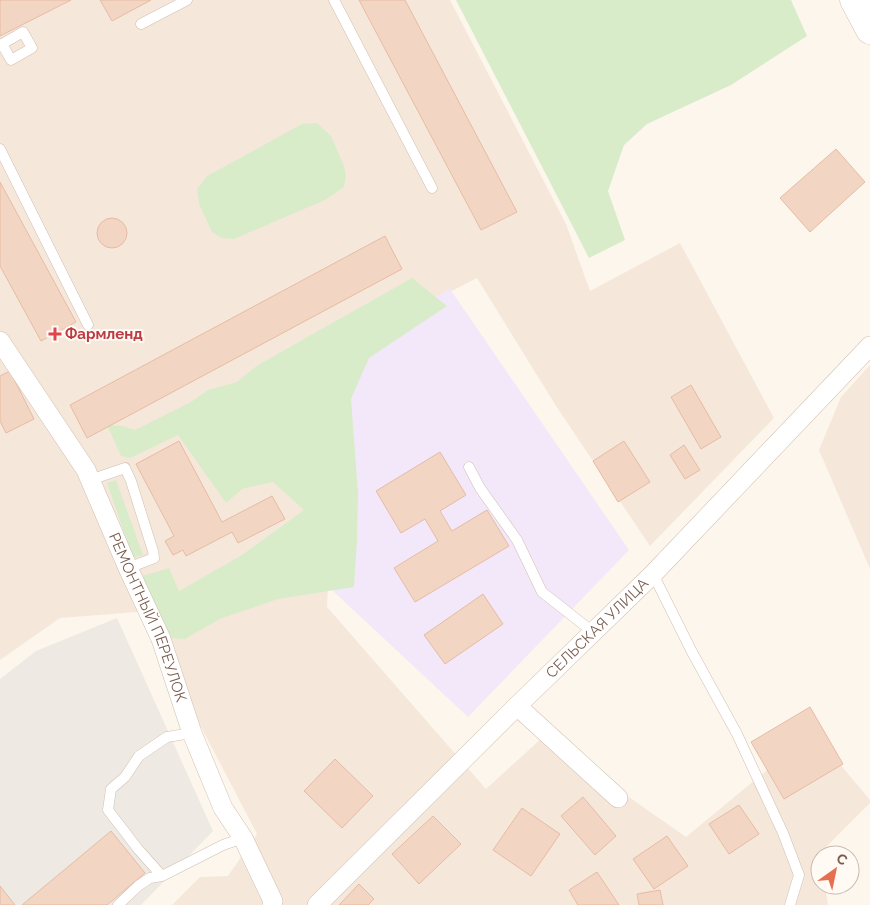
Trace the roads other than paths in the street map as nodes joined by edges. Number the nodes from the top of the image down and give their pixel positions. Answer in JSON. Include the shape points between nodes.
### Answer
{"nodes":[{"id":1,"x":188,"y":0,"type":"edge"},
{"id":2,"x":334,"y":0,"type":"edge"},
{"id":3,"x":854,"y":0,"type":"edge"},
{"id":4,"x":140,"y":24,"type":"dead end"},
{"id":5,"x":870,"y":30,"type":"edge"},
{"id":6,"x":0,"y":149,"type":"edge"},
{"id":7,"x":432,"y":188,"type":"dead end"},
{"id":8,"x":88,"y":325,"type":"dead end"},
{"id":9,"x":0,"y":341,"type":"edge"},
{"id":10,"x":870,"y":346,"type":"edge"},
{"id":11,"x":468,"y":467,"type":"dead end"},
{"id":12,"x":90,"y":480,"type":"junction"},
{"id":13,"x":128,"y":568,"type":"junction"},
{"id":14,"x":653,"y":574,"type":"junction"},
{"id":15,"x":593,"y":632,"type":"junction"},
{"id":16,"x":517,"y":706,"type":"junction"},
{"id":17,"x":192,"y":733,"type":"junction"},
{"id":18,"x":618,"y":798,"type":"dead end"},
{"id":19,"x":242,"y":838,"type":"junction"},
{"id":20,"x":162,"y":876,"type":"junction"},
{"id":21,"x":118,"y":905,"type":"edge"},
{"id":22,"x":272,"y":905,"type":"edge"},
{"id":23,"x":318,"y":905,"type":"edge"},
{"id":24,"x":790,"y":905,"type":"edge"}],
"edges":[{"from":1,"to":4,"type":"lane"},
{"from":2,"to":7,"type":"lane"},
{"from":3,"to":5,"type":"street"},
{"from":6,"to":8,"type":"lane"},
{"from":9,"to":12,"type":"street","name":"РЕМОНТНЫЙ ПЕРЕУЛОК"},
{"from":10,"to":14,"type":"street","name":"СЕЛЬСКАЯ УЛИЦА"},
{"from":11,"to":15,"type":"lane","via":[[517,540],[542,592]]},
{"from":12,"to":13,"type":"street","name":"РЕМОНТНЫЙ ПЕРЕУЛОК"},
{"from":12,"to":13,"type":"lane","via":[[125,468],[154,558]]},
{"from":13,"to":17,"type":"street","name":"РЕМОНТНЫЙ ПЕРЕУЛОК","via":[[161,639]]},
{"from":14,"to":15,"type":"street","name":"СЕЛЬСКАЯ УЛИЦА"},
{"from":14,"to":24,"type":"lane","via":[[737,734],[783,833],[798,875]]},
{"from":15,"to":16,"type":"street","name":"СЕЛЬСКАЯ УЛИЦА"},
{"from":16,"to":18,"type":"street"},
{"from":16,"to":23,"type":"street","name":"СЕЛЬСКАЯ УЛИЦА"},
{"from":17,"to":19,"type":"street","name":"РЕМОНТНЫЙ ПЕРЕУЛОК","via":[[223,808]]},
{"from":17,"to":20,"type":"lane","via":[[167,737],[140,756],[125,777],[111,789],[108,810]]},
{"from":19,"to":20,"type":"lane"},
{"from":19,"to":22,"type":"street","name":"РЕМОНТНЫЙ ПЕРЕУЛОК","via":[[273,901]]},
{"from":20,"to":21,"type":"lane","via":[[150,878]]}]}
